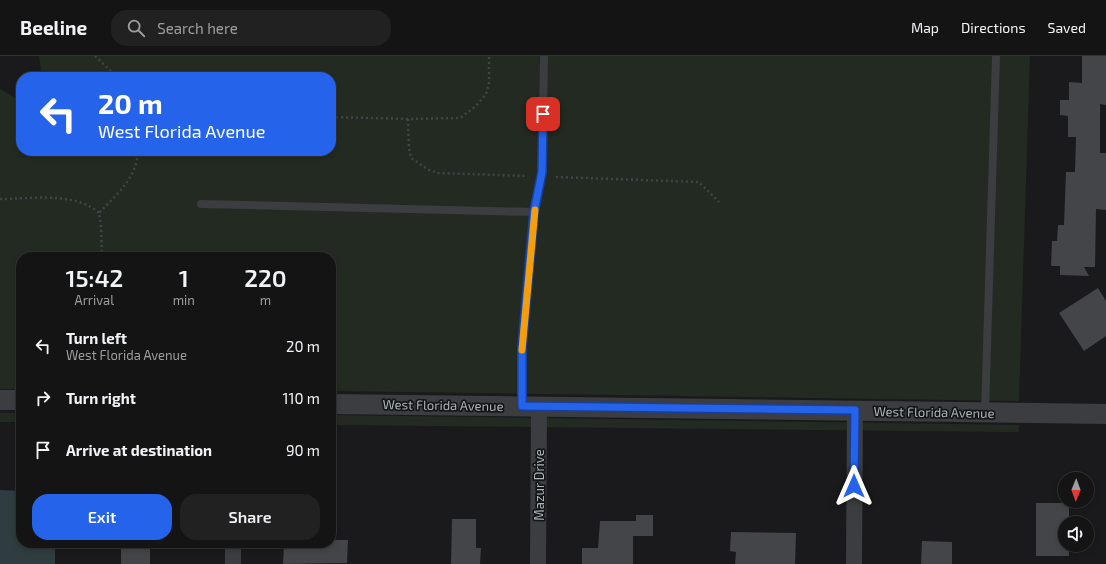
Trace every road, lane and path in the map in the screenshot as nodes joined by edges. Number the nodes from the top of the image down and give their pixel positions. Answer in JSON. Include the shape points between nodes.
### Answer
{"nodes":[{"id":1,"x":95,"y":56,"type":"edge"},
{"id":2,"x":489,"y":56,"type":"edge"},
{"id":3,"x":544,"y":56,"type":"edge"},
{"id":4,"x":996,"y":56,"type":"edge"},
{"id":5,"x":112,"y":72,"type":"edge"},
{"id":6,"x":336,"y":117,"type":"edge"},
{"id":7,"x":137,"y":156,"type":"edge"},
{"id":8,"x":0,"y":199,"type":"edge"},
{"id":9,"x":201,"y":204,"type":"dead end"},
{"id":10,"x":534,"y":212,"type":"junction"},
{"id":11,"x":98,"y":213,"type":"junction"},
{"id":12,"x":102,"y":252,"type":"edge"},
{"id":13,"x":0,"y":400,"type":"edge"},
{"id":14,"x":16,"y":400,"type":"edge"},
{"id":15,"x":336,"y":404,"type":"edge"},
{"id":16,"x":530,"y":407,"type":"junction"},
{"id":17,"x":855,"y":410,"type":"junction"},
{"id":18,"x":985,"y":412,"type":"junction"},
{"id":19,"x":1106,"y":414,"type":"edge"},
{"id":20,"x":234,"y":548,"type":"edge"},
{"id":21,"x":233,"y":564,"type":"edge"},
{"id":22,"x":538,"y":564,"type":"edge"},
{"id":23,"x":854,"y":564,"type":"edge"}],
"edges":[{"from":1,"to":5,"type":"path"},
{"from":2,"to":6,"type":"path","via":[[489,83],[486,94],[476,106],[460,118]]},
{"from":3,"to":10,"type":"lane","via":[[542,172]]},
{"from":4,"to":18,"type":"lane"},
{"from":7,"to":11,"type":"path","via":[[136,168],[131,177]]},
{"from":8,"to":11,"type":"path","via":[[56,198],[82,202],[90,205]]},
{"from":9,"to":10,"type":"lane"},
{"from":10,"to":16,"type":"lane","via":[[522,348]]},
{"from":11,"to":12,"type":"path"},
{"from":13,"to":14,"type":"street"},
{"from":15,"to":16,"type":"street","name":"West Florida Avenue"},
{"from":16,"to":17,"type":"street","name":"West Florida Avenue"},
{"from":16,"to":22,"type":"street","name":"Mazur Drive"},
{"from":17,"to":18,"type":"street","name":"West Florida Avenue"},
{"from":17,"to":23,"type":"street"},
{"from":18,"to":19,"type":"street","name":"West Florida Avenue"},
{"from":20,"to":21,"type":"street"}]}
